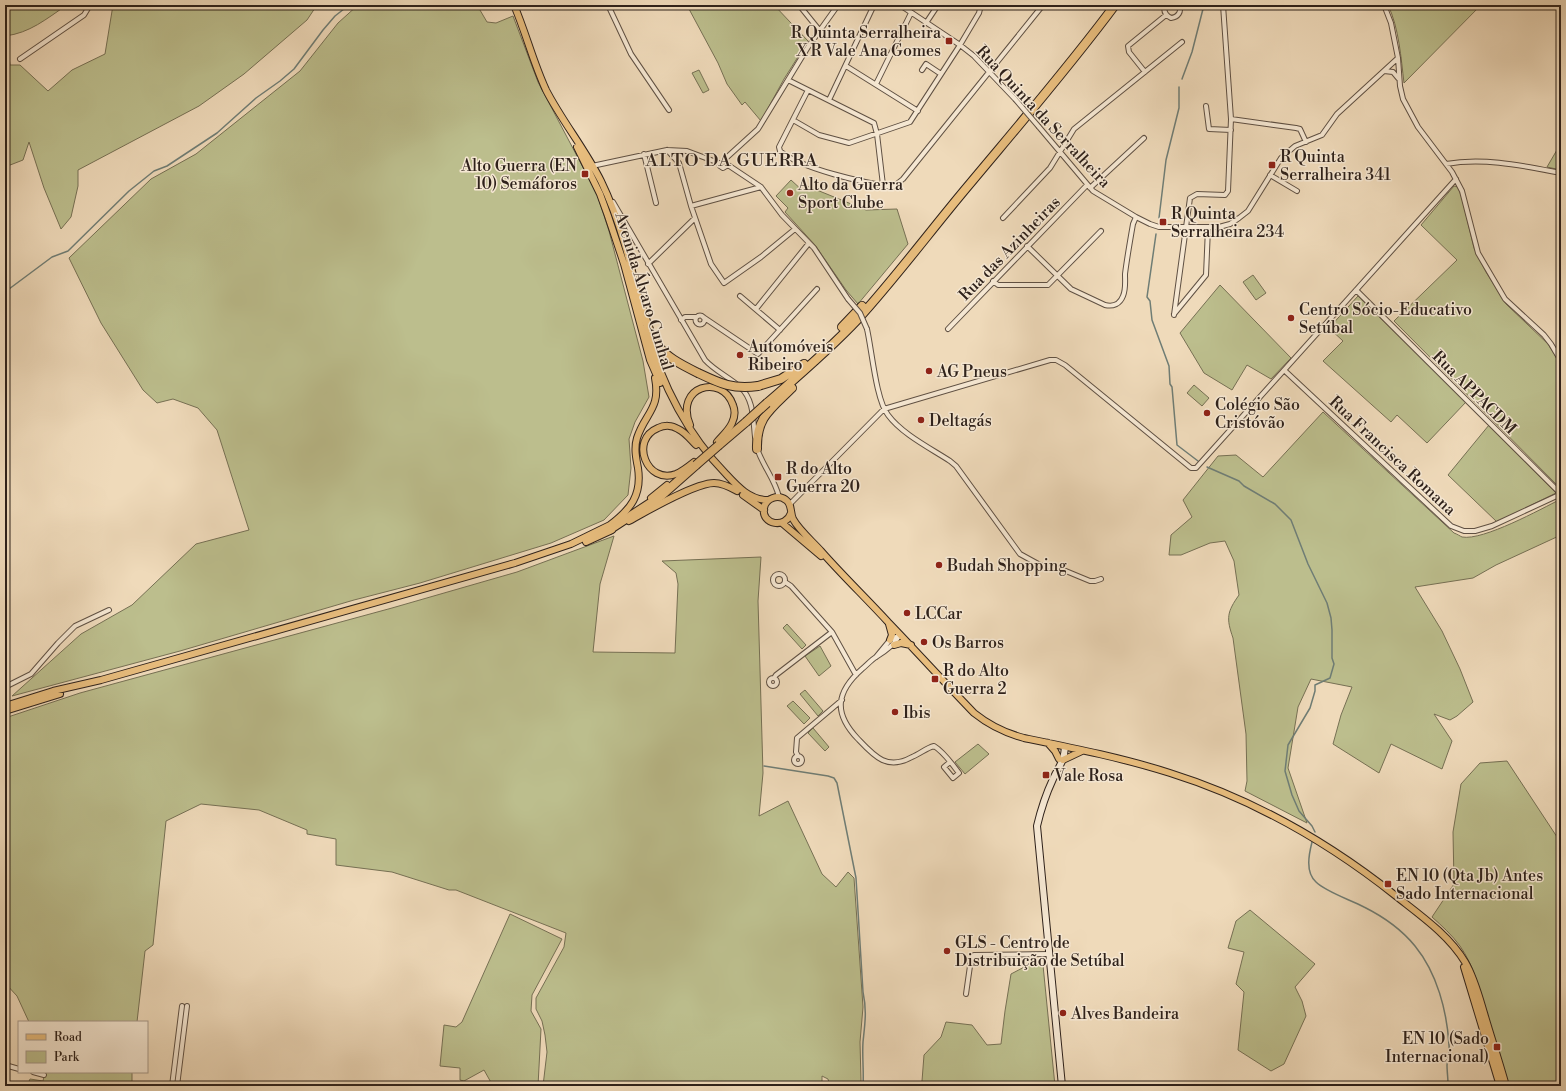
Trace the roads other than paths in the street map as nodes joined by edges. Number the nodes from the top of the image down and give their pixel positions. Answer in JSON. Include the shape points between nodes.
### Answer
{"nodes":[{"id":1,"x":90,"y":5,"type":"edge"},
{"id":2,"x":513,"y":5,"type":"edge"},
{"id":3,"x":608,"y":5,"type":"edge"},
{"id":4,"x":799,"y":5,"type":"edge"},
{"id":5,"x":838,"y":5,"type":"edge"},
{"id":6,"x":874,"y":5,"type":"edge"},
{"id":7,"x":900,"y":5,"type":"edge"},
{"id":8,"x":938,"y":5,"type":"edge"},
{"id":9,"x":981,"y":5,"type":"edge"},
{"id":10,"x":1043,"y":5,"type":"edge"},
{"id":11,"x":1115,"y":5,"type":"edge"},
{"id":12,"x":1165,"y":5,"type":"edge"},
{"id":13,"x":1179,"y":5,"type":"edge"},
{"id":14,"x":1223,"y":5,"type":"edge"},
{"id":15,"x":1384,"y":5,"type":"edge"},
{"id":16,"x":911,"y":13,"type":"junction"},
{"id":17,"x":1166,"y":15,"type":"junction"},
{"id":18,"x":926,"y":22,"type":"junction"},
{"id":19,"x":820,"y":31,"type":"junction"},
{"id":20,"x":1182,"y":42,"type":"dead end"},
{"id":21,"x":960,"y":45,"type":"junction"},
{"id":22,"x":1398,"y":58,"type":"junction"},
{"id":23,"x":20,"y":59,"type":"dead end"},
{"id":24,"x":846,"y":66,"type":"junction"},
{"id":25,"x":922,"y":70,"type":"dead end"},
{"id":26,"x":1384,"y":71,"type":"junction"},
{"id":27,"x":990,"y":72,"type":"junction"},
{"id":28,"x":1145,"y":72,"type":"junction"},
{"id":29,"x":941,"y":74,"type":"junction"},
{"id":30,"x":788,"y":80,"type":"junction"},
{"id":31,"x":1399,"y":80,"type":"junction"},
{"id":32,"x":876,"y":84,"type":"junction"},
{"id":33,"x":808,"y":90,"type":"junction"},
{"id":34,"x":829,"y":100,"type":"junction"},
{"id":35,"x":1206,"y":106,"type":"dead end"},
{"id":36,"x":669,"y":110,"type":"dead end"},
{"id":37,"x":918,"y":111,"type":"junction"},
{"id":38,"x":1231,"y":119,"type":"junction"},
{"id":39,"x":793,"y":120,"type":"junction"},
{"id":40,"x":565,"y":122,"type":"junction"},
{"id":41,"x":1231,"y":130,"type":"junction"},
{"id":42,"x":877,"y":134,"type":"junction"},
{"id":43,"x":1144,"y":138,"type":"dead end"},
{"id":44,"x":1306,"y":142,"type":"junction"},
{"id":45,"x":667,"y":150,"type":"junction"},
{"id":46,"x":1060,"y":152,"type":"junction"},
{"id":47,"x":644,"y":154,"type":"junction"},
{"id":48,"x":725,"y":159,"type":"junction"},
{"id":49,"x":719,"y":163,"type":"junction"},
{"id":50,"x":1446,"y":164,"type":"junction"},
{"id":51,"x":728,"y":165,"type":"junction"},
{"id":52,"x":592,"y":166,"type":"junction"},
{"id":53,"x":1561,"y":172,"type":"edge"},
{"id":54,"x":1270,"y":175,"type":"junction"},
{"id":55,"x":1456,"y":179,"type":"junction"},
{"id":56,"x":601,"y":180,"type":"junction"},
{"id":57,"x":883,"y":185,"type":"junction"},
{"id":58,"x":1089,"y":186,"type":"junction"},
{"id":59,"x":761,"y":187,"type":"junction"},
{"id":60,"x":1297,"y":191,"type":"dead end"},
{"id":61,"x":955,"y":201,"type":"junction"},
{"id":62,"x":656,"y":203,"type":"dead end"},
{"id":63,"x":691,"y":206,"type":"junction"},
{"id":64,"x":1136,"y":217,"type":"junction"},
{"id":65,"x":695,"y":218,"type":"junction"},
{"id":66,"x":1002,"y":218,"type":"dead end"},
{"id":67,"x":1186,"y":227,"type":"junction"},
{"id":68,"x":1208,"y":228,"type":"junction"},
{"id":69,"x":795,"y":229,"type":"junction"},
{"id":70,"x":1101,"y":230,"type":"dead end"},
{"id":71,"x":809,"y":243,"type":"junction"},
{"id":72,"x":1026,"y":246,"type":"junction"},
{"id":73,"x":648,"y":264,"type":"junction"},
{"id":74,"x":1058,"y":276,"type":"junction"},
{"id":75,"x":993,"y":281,"type":"junction"},
{"id":76,"x":817,"y":289,"type":"dead end"},
{"id":77,"x":1356,"y":290,"type":"junction"},
{"id":78,"x":740,"y":296,"type":"dead end"},
{"id":79,"x":640,"y":304,"type":"junction"},
{"id":80,"x":756,"y":309,"type":"junction"},
{"id":81,"x":696,"y":317,"type":"junction"},
{"id":82,"x":703,"y":317,"type":"junction"},
{"id":83,"x":681,"y":320,"type":"junction"},
{"id":84,"x":948,"y":329,"type":"dead end"},
{"id":85,"x":780,"y":330,"type":"junction"},
{"id":86,"x":827,"y":349,"type":"junction"},
{"id":87,"x":650,"y":360,"type":"junction"},
{"id":88,"x":1561,"y":361,"type":"edge"},
{"id":89,"x":808,"y":362,"type":"junction"},
{"id":90,"x":1284,"y":370,"type":"junction"},
{"id":91,"x":766,"y":402,"type":"junction"},
{"id":92,"x":884,"y":409,"type":"junction"},
{"id":93,"x":697,"y":443,"type":"junction"},
{"id":94,"x":718,"y":444,"type":"junction"},
{"id":95,"x":757,"y":448,"type":"junction"},
{"id":96,"x":695,"y":463,"type":"junction"},
{"id":97,"x":737,"y":491,"type":"junction"},
{"id":98,"x":1561,"y":494,"type":"edge"},
{"id":99,"x":779,"y":497,"type":"junction"},
{"id":100,"x":768,"y":500,"type":"junction"},
{"id":101,"x":790,"y":504,"type":"junction"},
{"id":102,"x":764,"y":510,"type":"junction"},
{"id":103,"x":791,"y":513,"type":"junction"},
{"id":104,"x":782,"y":523,"type":"junction"},
{"id":105,"x":608,"y":529,"type":"junction"},
{"id":106,"x":1101,"y":579,"type":"dead end"},
{"id":107,"x":785,"y":582,"type":"dead end"},
{"id":108,"x":853,"y":586,"type":"junction"},
{"id":109,"x":110,"y":610,"type":"dead end"},
{"id":110,"x":887,"y":621,"type":"junction"},
{"id":111,"x":832,"y":632,"type":"junction"},
{"id":112,"x":900,"y":635,"type":"junction"},
{"id":113,"x":892,"y":643,"type":"junction"},
{"id":114,"x":911,"y":645,"type":"junction"},
{"id":115,"x":856,"y":675,"type":"junction"},
{"id":116,"x":774,"y":678,"type":"dead end"},
{"id":117,"x":102,"y":680,"type":"junction"},
{"id":118,"x":5,"y":687,"type":"edge"},
{"id":119,"x":842,"y":700,"type":"junction"},
{"id":120,"x":5,"y":706,"type":"edge"},
{"id":121,"x":5,"y":711,"type":"edge"},
{"id":122,"x":1048,"y":743,"type":"junction"},
{"id":123,"x":1065,"y":747,"type":"junction"},
{"id":124,"x":1082,"y":751,"type":"junction"},
{"id":125,"x":798,"y":756,"type":"dead end"},
{"id":126,"x":1061,"y":759,"type":"junction"},
{"id":127,"x":950,"y":762,"type":"dead end"},
{"id":128,"x":1455,"y":949,"type":"junction"},
{"id":129,"x":1049,"y":954,"type":"junction"},
{"id":130,"x":966,"y":994,"type":"dead end"},
{"id":131,"x":5,"y":1065,"type":"edge"},
{"id":132,"x":18,"y":1069,"type":"edge"},
{"id":133,"x":37,"y":1073,"type":"edge"},
{"id":134,"x":44,"y":1075,"type":"dead end"},
{"id":135,"x":172,"y":1086,"type":"edge"},
{"id":136,"x":177,"y":1086,"type":"edge"},
{"id":137,"x":1062,"y":1086,"type":"edge"},
{"id":138,"x":1498,"y":1086,"type":"edge"},
{"id":139,"x":1506,"y":1086,"type":"edge"}],
"edges":[{"from":1,"to":23,"type":"street","via":[[84,15]]},
{"from":2,"to":40,"type":"main road","name":"Avenida Álvaro Cunhal","via":[[541,79]]},
{"from":3,"to":36,"type":"street","via":[[631,54]]},
{"from":4,"to":19,"type":"street"},
{"from":5,"to":19,"type":"street"},
{"from":6,"to":24,"type":"street"},
{"from":7,"to":16,"type":"street","name":"Rua Quinta da Serralheira"},
{"from":8,"to":18,"type":"street"},
{"from":9,"to":21,"type":"street"},
{"from":10,"to":27,"type":"street"},
{"from":11,"to":61,"type":"highway"},
{"from":12,"to":17,"type":"street"},
{"from":13,"to":17,"type":"street","via":[[1180,11],[1177,16],[1171,18]]},
{"from":14,"to":38,"type":"street"},
{"from":15,"to":22,"type":"street","via":[[1391,23]]},
{"from":16,"to":18,"type":"street","name":"Rua Quinta da Serralheira"},
{"from":16,"to":32,"type":"street"},
{"from":17,"to":28,"type":"street","via":[[1128,46],[1129,52]]},
{"from":18,"to":21,"type":"street","name":"Rua Quinta da Serralheira"},
{"from":19,"to":30,"type":"street"},
{"from":20,"to":28,"type":"street"},
{"from":21,"to":27,"type":"street","name":"Rua Quinta da Serralheira"},
{"from":21,"to":29,"type":"street"},
{"from":22,"to":26,"type":"street","name":"Rua Quinta da Serralheira"},
{"from":22,"to":31,"type":"street"},
{"from":24,"to":32,"type":"street"},
{"from":24,"to":34,"type":"street"},
{"from":25,"to":29,"type":"street","via":[[926,64]]},
{"from":26,"to":31,"type":"street","via":[[1393,72]]},
{"from":26,"to":44,"type":"street","name":"Rua Quinta da Serralheira","via":[[1337,114],[1322,134]]},
{"from":27,"to":46,"type":"street","name":"Rua Quinta da Serralheira","bridge":true},
{"from":27,"to":57,"type":"street","via":[[903,179],[893,186]]},
{"from":28,"to":46,"type":"street","via":[[1074,129]]},
{"from":29,"to":37,"type":"street"},
{"from":30,"to":33,"type":"street"},
{"from":30,"to":48,"type":"street","via":[[758,129]]},
{"from":31,"to":50,"type":"street","via":[[1408,110]]},
{"from":32,"to":37,"type":"street"},
{"from":33,"to":34,"type":"street"},
{"from":33,"to":39,"type":"street"},
{"from":34,"to":42,"type":"street","via":[[872,121]]},
{"from":35,"to":41,"type":"street","via":[[1209,129]]},
{"from":37,"to":42,"type":"street","via":[[910,122]]},
{"from":38,"to":41,"type":"street"},
{"from":38,"to":44,"type":"street","via":[[1300,129]]},
{"from":39,"to":42,"type":"street","via":[[819,135],[846,142],[855,142]]},
{"from":39,"to":57,"type":"street","via":[[779,147],[781,153],[817,169]]},
{"from":40,"to":52,"type":"main road","name":"Avenida Álvaro Cunhal"},
{"from":40,"to":87,"type":"main road","name":"Avenida Álvaro Cunhal","via":[[608,216]]},
{"from":41,"to":67,"type":"street","via":[[1227,193],[1222,196],[1192,196],[1189,200]]},
{"from":42,"to":57,"type":"street"},
{"from":43,"to":58,"type":"street","name":"Rua das Azinheiras"},
{"from":44,"to":54,"type":"street","name":"Rua Quinta da Serralheira","via":[[1288,151]]},
{"from":45,"to":47,"type":"street"},
{"from":45,"to":49,"type":"street","via":[[687,151]]},
{"from":45,"to":63,"type":"street","via":[[678,163]]},
{"from":46,"to":58,"type":"street","name":"Rua Quinta da Serralheira"},
{"from":46,"to":66,"type":"street","via":[[1050,168]]},
{"from":47,"to":52,"type":"street"},
{"from":47,"to":62,"type":"street"},
{"from":48,"to":49,"type":"street","via":[[721,159]]},
{"from":48,"to":51,"type":"street"},
{"from":49,"to":51,"type":"street","via":[[723,168]]},
{"from":50,"to":53,"type":"street","via":[[1462,161],[1510,164]]},
{"from":50,"to":55,"type":"street"},
{"from":51,"to":59,"type":"street"},
{"from":52,"to":56,"type":"main road","name":"Avenida Álvaro Cunhal"},
{"from":54,"to":60,"type":"street"},
{"from":54,"to":68,"type":"street","name":"Rua Quinta da Serralheira","via":[[1248,211],[1230,224]]},
{"from":55,"to":77,"type":"street"},
{"from":55,"to":88,"type":"street","via":[[1464,198],[1476,247],[1490,274],[1505,299],[1544,335]]},
{"from":56,"to":73,"type":"street"},
{"from":56,"to":79,"type":"main road","name":"Avenida Álvaro Cunhal","via":[[625,247]]},
{"from":58,"to":64,"type":"street","name":"Rua Quinta da Serralheira","via":[[1096,194]]},
{"from":58,"to":72,"type":"street","name":"Rua das Azinheiras"},
{"from":59,"to":63,"type":"street"},
{"from":59,"to":69,"type":"street"},
{"from":61,"to":86,"type":"highway","via":[[884,290]]},
{"from":61,"to":89,"type":"highway","via":[[941,214],[880,288]]},
{"from":63,"to":65,"type":"street"},
{"from":64,"to":67,"type":"street","name":"Rua Quinta da Serralheira","via":[[1156,226]]},
{"from":64,"to":74,"type":"street","via":[[1125,276],[1125,292],[1116,305],[1106,305],[1071,289]]},
{"from":65,"to":69,"type":"street","via":[[711,264],[724,283]]},
{"from":65,"to":73,"type":"street"},
{"from":67,"to":68,"type":"street","name":"Rua Quinta da Serralheira"},
{"from":67,"to":68,"type":"street","via":[[1174,315],[1206,274]]},
{"from":69,"to":71,"type":"street"},
{"from":70,"to":74,"type":"street"},
{"from":71,"to":80,"type":"street"},
{"from":71,"to":92,"type":"street","bridge":true,"via":[[860,313],[867,329]]},
{"from":72,"to":74,"type":"street"},
{"from":72,"to":75,"type":"street","name":"Rua das Azinheiras"},
{"from":73,"to":83,"type":"street"},
{"from":74,"to":75,"type":"street","via":[[1048,285],[998,285]]},
{"from":75,"to":84,"type":"street","name":"Rua das Azinheiras"},
{"from":76,"to":85,"type":"street"},
{"from":77,"to":90,"type":"street"},
{"from":77,"to":98,"type":"street","name":"Rua APPACDM"},
{"from":78,"to":80,"type":"street"},
{"from":79,"to":89,"type":"highway","bridge":true,"via":[[649,331],[662,351],[675,362],[721,384],[749,388],[758,386],[781,379]]},
{"from":79,"to":93,"type":"main road","name":"Avenida Álvaro Cunhal","via":[[664,382]]},
{"from":80,"to":85,"type":"street"},
{"from":81,"to":82,"type":"street"},
{"from":81,"to":82,"type":"street","via":[[695,322],[699,325],[704,323]]},
{"from":81,"to":83,"type":"street","via":[[685,317]]},
{"from":82,"to":85,"type":"street","via":[[758,354]]},
{"from":83,"to":95,"type":"street","via":[[705,360],[740,387],[747,396]]},
{"from":86,"to":91,"type":"highway"},
{"from":86,"to":95,"type":"highway","via":[[764,416],[758,431]]},
{"from":87,"to":93,"type":"main road","name":"Avenida Álvaro Cunhal","via":[[679,421]]},
{"from":87,"to":105,"type":"main road","via":[[656,397],[652,412],[637,439],[640,477],[637,495],[624,514]]},
{"from":89,"to":91,"type":"highway"},
{"from":90,"to":92,"type":"street","via":[[1200,465],[1193,468],[1056,360]]},
{"from":90,"to":98,"type":"street","name":"Rua Francisca Romana","via":[[1451,526],[1475,531],[1492,526]]},
{"from":91,"to":94,"type":"highway","bridge":true},
{"from":92,"to":101,"type":"street"},
{"from":92,"to":106,"type":"street","via":[[903,430],[956,466],[1020,554],[1040,565],[1090,581]]},
{"from":93,"to":94,"type":"main road","via":[[686,415],[687,403],[690,396],[697,391],[714,387],[730,397],[735,415]]},
{"from":93,"to":96,"type":"main road","via":[[680,429],[661,427],[651,432],[644,443],[643,452],[650,468],[662,475],[677,474]]},
{"from":93,"to":97,"type":"main road","name":"Avenida Álvaro Cunhal","via":[[720,474]]},
{"from":93,"to":100,"type":"main road","name":"Avenida Álvaro Cunhal","via":[[742,490],[758,499]]},
{"from":94,"to":96,"type":"highway","bridge":true},
{"from":95,"to":99,"type":"street","via":[[762,462],[775,482]]},
{"from":96,"to":105,"type":"highway","via":[[661,496]]},
{"from":97,"to":102,"type":"main road","name":"Avenida Álvaro Cunhal"},
{"from":97,"to":105,"type":"main road","via":[[721,484],[706,484],[660,504],[618,527]]},
{"from":99,"to":100,"type":"main road"},
{"from":99,"to":101,"type":"main road"},
{"from":100,"to":102,"type":"main road"},
{"from":101,"to":103,"type":"main road"},
{"from":102,"to":104,"type":"main road","via":[[765,516],[771,522]]},
{"from":103,"to":104,"type":"main road"},
{"from":103,"to":108,"type":"main road","via":[[794,520]]},
{"from":104,"to":108,"type":"main road"},
{"from":105,"to":117,"type":"main road","via":[[568,549],[546,556]]},
{"from":107,"to":111,"type":"street"},
{"from":108,"to":110,"type":"main road"},
{"from":109,"to":118,"type":"street","via":[[75,626],[31,674]]},
{"from":110,"to":112,"type":"main road"},
{"from":110,"to":113,"type":"main road"},
{"from":111,"to":115,"type":"street"},
{"from":111,"to":116,"type":"street"},
{"from":112,"to":113,"type":"street"},
{"from":112,"to":114,"type":"main road"},
{"from":113,"to":114,"type":"main road"},
{"from":113,"to":115,"type":"street"},
{"from":114,"to":122,"type":"main road","via":[[982,719],[1011,734]]},
{"from":115,"to":119,"type":"street","via":[[846,687]]},
{"from":117,"to":120,"type":"main road"},
{"from":117,"to":121,"type":"main road"},
{"from":119,"to":125,"type":"street","via":[[797,738]]},
{"from":119,"to":127,"type":"street","via":[[841,710],[846,726],[875,756],[889,762],[902,761],[934,746]]},
{"from":122,"to":123,"type":"main road"},
{"from":122,"to":126,"type":"main road"},
{"from":123,"to":124,"type":"main road"},
{"from":123,"to":126,"type":"street"},
{"from":124,"to":126,"type":"main road"},
{"from":124,"to":128,"type":"main road","via":[[1172,774],[1267,812],[1352,862],[1428,921]]},
{"from":126,"to":129,"type":"street","via":[[1040,811],[1038,826]]},
{"from":128,"to":138,"type":"main road","via":[[1466,972]]},
{"from":128,"to":139,"type":"main road","via":[[1464,961],[1474,984]]},
{"from":129,"to":130,"type":"street","via":[[974,954]]},
{"from":129,"to":137,"type":"street"},
{"from":131,"to":132,"type":"street"},
{"from":133,"to":134,"type":"street"},
{"from":135,"to":136,"type":"street","via":[[184,1006]]}]}
